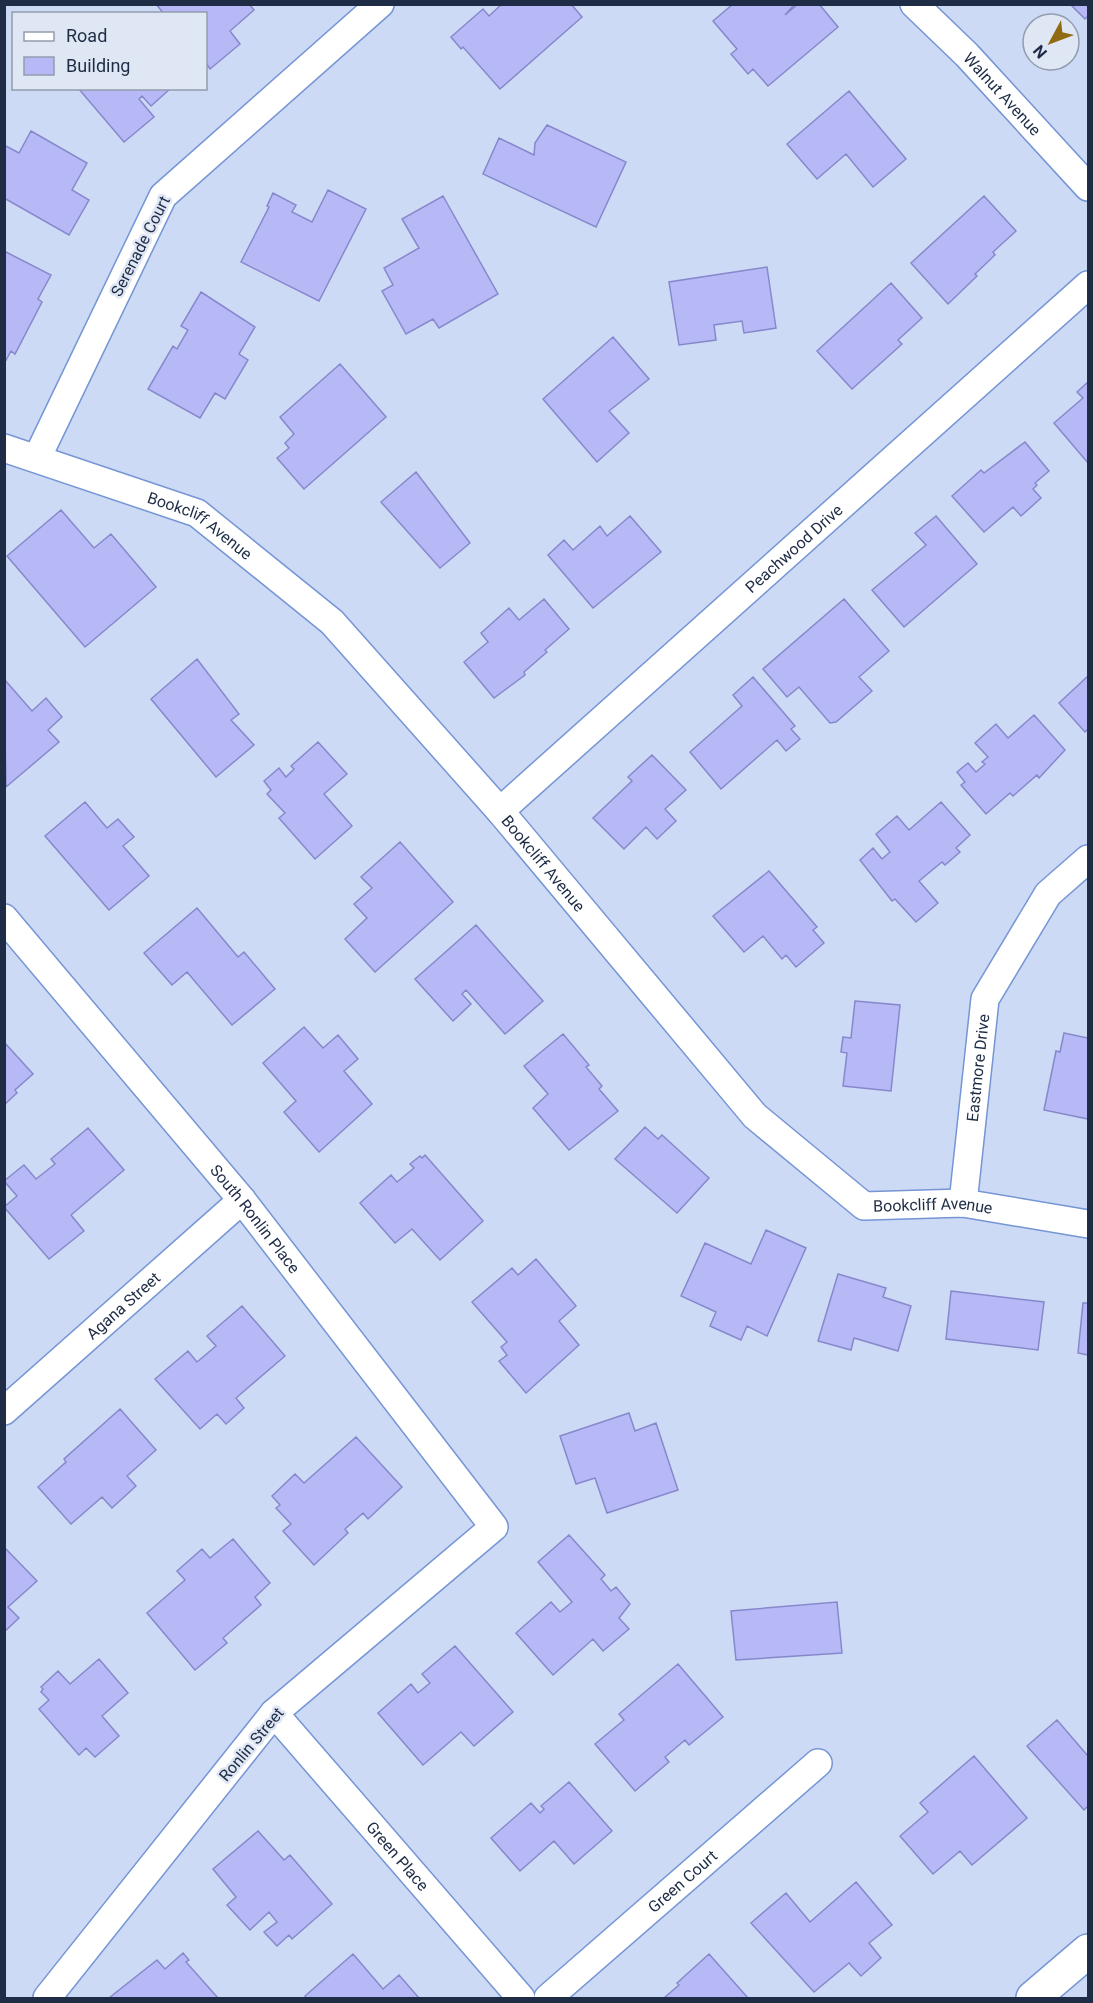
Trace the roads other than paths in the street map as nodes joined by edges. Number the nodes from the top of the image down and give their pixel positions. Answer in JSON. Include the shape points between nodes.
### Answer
{"nodes":[{"id":1,"x":380,"y":4,"type":"edge"},
{"id":2,"x":914,"y":4,"type":"edge"},
{"id":3,"x":1089,"y":187,"type":"edge"},
{"id":4,"x":1089,"y":285,"type":"edge"},
{"id":5,"x":4,"y":447,"type":"edge"},
{"id":6,"x":37,"y":459,"type":"junction"},
{"id":7,"x":500,"y":811,"type":"junction"},
{"id":8,"x":1089,"y":859,"type":"edge"},
{"id":9,"x":4,"y":918,"type":"edge"},
{"id":10,"x":242,"y":1200,"type":"junction"},
{"id":11,"x":963,"y":1203,"type":"junction"},
{"id":12,"x":1089,"y":1224,"type":"edge"},
{"id":13,"x":4,"y":1411,"type":"edge"},
{"id":14,"x":494,"y":1527,"type":"joint"},
{"id":15,"x":274,"y":1713,"type":"junction"},
{"id":16,"x":818,"y":1763,"type":"dead end"},
{"id":17,"x":1089,"y":1951,"type":"edge"},
{"id":18,"x":47,"y":1998,"type":"edge"},
{"id":19,"x":521,"y":1998,"type":"edge"},
{"id":20,"x":548,"y":1998,"type":"edge"},
{"id":21,"x":1033,"y":1998,"type":"edge"}],
"edges":[{"from":1,"to":6,"type":"street","name":"Serenade Court","via":[[163,196]]},
{"from":2,"to":3,"type":"street","name":"Walnut Avenue","via":[[967,55]]},
{"from":4,"to":7,"type":"street","name":"Peachwood Drive"},
{"from":5,"to":6,"type":"street","name":"Bookcliff Avenue"},
{"from":6,"to":7,"type":"street","name":"Bookcliff Avenue","via":[[197,513],[332,622]]},
{"from":7,"to":11,"type":"street","name":"Bookcliff Avenue","via":[[755,1116],[864,1206]]},
{"from":8,"to":11,"type":"street","name":"Eastmore Drive","via":[[1048,894],[985,999]]},
{"from":9,"to":10,"type":"street","name":"South Ronlin Place"},
{"from":10,"to":13,"type":"street","name":"Agana Street"},
{"from":10,"to":14,"type":"street","name":"South Ronlin Place"},
{"from":11,"to":12,"type":"street","name":"Bookcliff Avenue"},
{"from":14,"to":15,"type":"street","name":"Ronlin Street"},
{"from":15,"to":18,"type":"street","name":"Ronlin Street"},
{"from":15,"to":19,"type":"street","name":"Green Place"},
{"from":16,"to":20,"type":"street","name":"Green Court"},
{"from":17,"to":21,"type":"main road"}]}
